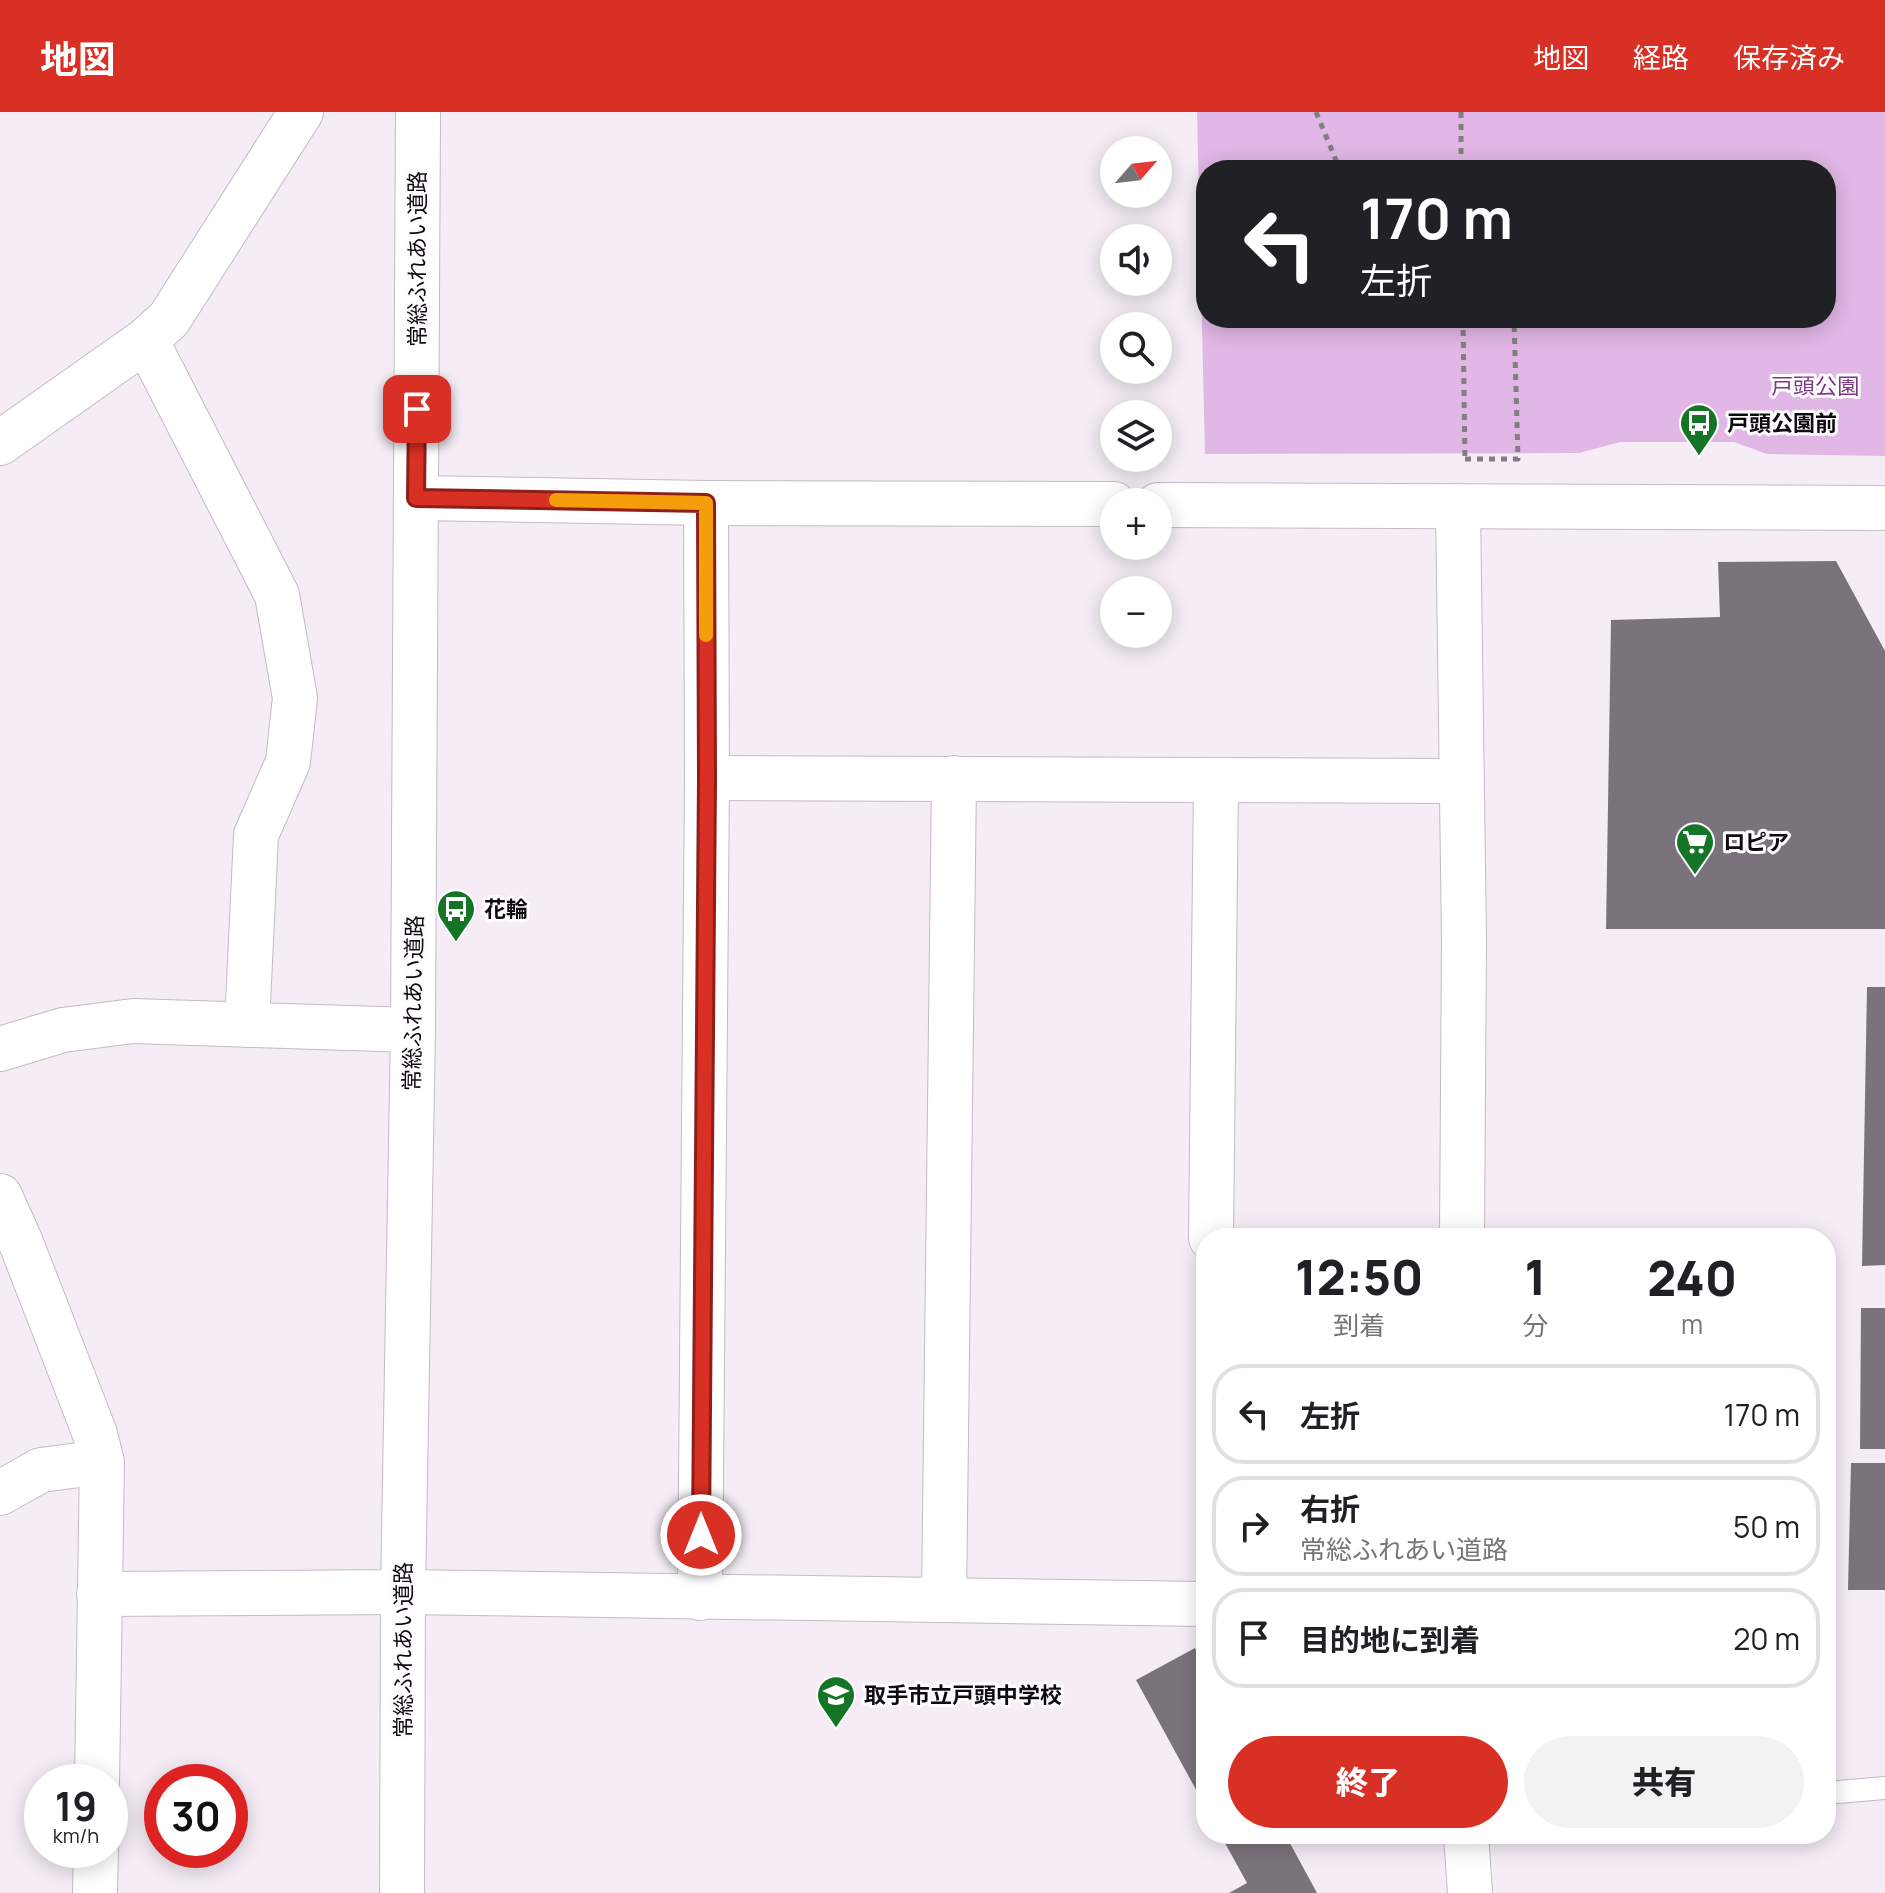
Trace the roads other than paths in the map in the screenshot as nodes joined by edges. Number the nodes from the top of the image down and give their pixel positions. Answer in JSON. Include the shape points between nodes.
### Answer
{"nodes":[{"id":1,"x":301,"y":112,"type":"edge"},
{"id":2,"x":418,"y":112,"type":"edge"},
{"id":3,"x":146,"y":340,"type":"junction"},
{"id":4,"x":0,"y":443,"type":"edge"},
{"id":5,"x":416,"y":498,"type":"junction"},
{"id":6,"x":706,"y":503,"type":"junction"},
{"id":7,"x":1100,"y":504,"type":"edge"},
{"id":8,"x":1172,"y":505,"type":"edge"},
{"id":9,"x":1458,"y":506,"type":"junction"},
{"id":10,"x":1885,"y":508,"type":"edge"},
{"id":11,"x":707,"y":778,"type":"junction"},
{"id":12,"x":954,"y":778,"type":"junction"},
{"id":13,"x":1216,"y":780,"type":"junction"},
{"id":14,"x":1462,"y":781,"type":"junction"},
{"id":15,"x":247,"y":1025,"type":"junction"},
{"id":16,"x":413,"y":1030,"type":"junction"},
{"id":17,"x":0,"y":1049,"type":"edge"},
{"id":18,"x":0,"y":1196,"type":"edge"},
{"id":19,"x":1211,"y":1228,"type":"edge"},
{"id":20,"x":1462,"y":1228,"type":"edge"},
{"id":21,"x":10,"y":1252,"type":"edge"},
{"id":22,"x":102,"y":1462,"type":"junction"},
{"id":23,"x":0,"y":1493,"type":"edge"},
{"id":24,"x":403,"y":1592,"type":"junction"},
{"id":25,"x":99,"y":1594,"type":"junction"},
{"id":26,"x":700,"y":1598,"type":"junction"},
{"id":27,"x":944,"y":1599,"type":"junction"},
{"id":28,"x":1196,"y":1604,"type":"edge"},
{"id":29,"x":97,"y":1764,"type":"edge"},
{"id":30,"x":1885,"y":1788,"type":"edge"},
{"id":31,"x":1836,"y":1792,"type":"edge"},
{"id":32,"x":1467,"y":1844,"type":"edge"},
{"id":33,"x":96,"y":1868,"type":"edge"},
{"id":34,"x":95,"y":1893,"type":"edge"},
{"id":35,"x":402,"y":1893,"type":"edge"},
{"id":36,"x":1470,"y":1893,"type":"edge"}],
"edges":[{"from":1,"to":3,"type":"street","via":[[169,319]]},
{"from":2,"to":5,"type":"street","name":"常総ふれあい道路"},
{"from":3,"to":4,"type":"street"},
{"from":3,"to":15,"type":"street","via":[[277,595],[295,698],[288,762],[256,835]]},
{"from":5,"to":6,"type":"street"},
{"from":5,"to":16,"type":"street","name":"常総ふれあい道路"},
{"from":6,"to":7,"type":"street"},
{"from":6,"to":11,"type":"street"},
{"from":8,"to":9,"type":"street"},
{"from":9,"to":10,"type":"street"},
{"from":9,"to":14,"type":"street"},
{"from":11,"to":12,"type":"street"},
{"from":11,"to":26,"type":"street"},
{"from":12,"to":13,"type":"street"},
{"from":12,"to":27,"type":"street"},
{"from":13,"to":14,"type":"street"},
{"from":13,"to":19,"type":"street"},
{"from":14,"to":20,"type":"street"},
{"from":15,"to":16,"type":"street"},
{"from":15,"to":17,"type":"street","via":[[133,1021],[63,1030]]},
{"from":16,"to":24,"type":"street","name":"常総ふれあい道路"},
{"from":18,"to":21,"type":"street"},
{"from":21,"to":22,"type":"street","via":[[95,1434]]},
{"from":22,"to":23,"type":"street","via":[[41,1470]]},
{"from":22,"to":25,"type":"street"},
{"from":24,"to":25,"type":"street"},
{"from":24,"to":26,"type":"street"},
{"from":24,"to":35,"type":"street","name":"常総ふれあい道路"},
{"from":25,"to":29,"type":"street"},
{"from":26,"to":27,"type":"street"},
{"from":27,"to":28,"type":"street"},
{"from":30,"to":31,"type":"lane"},
{"from":32,"to":36,"type":"street"},
{"from":33,"to":34,"type":"street"}]}
